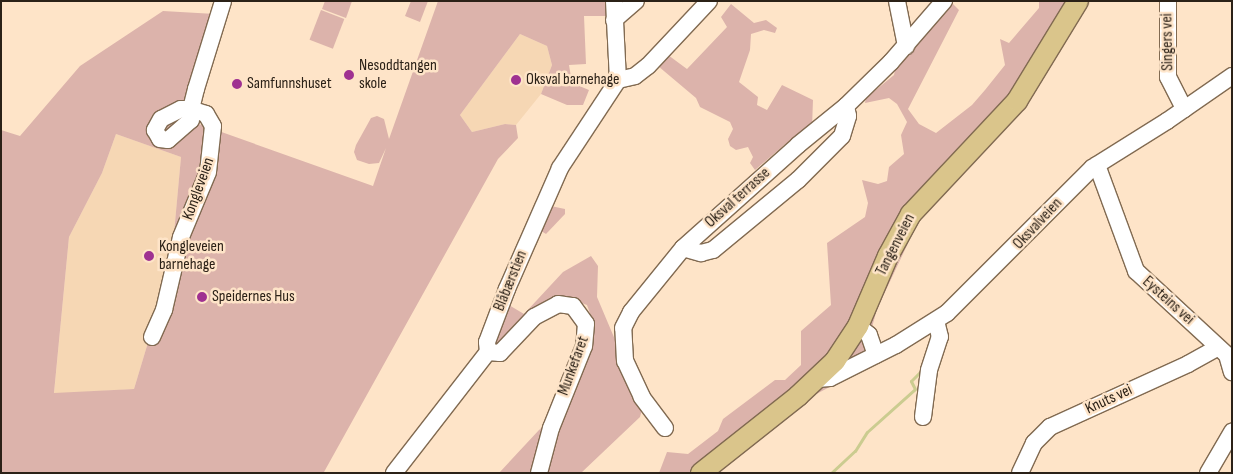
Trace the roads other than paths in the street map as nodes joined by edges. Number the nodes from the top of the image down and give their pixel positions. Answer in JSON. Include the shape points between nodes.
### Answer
{"nodes":[{"id":1,"x":223,"y":1,"type":"edge"},
{"id":2,"x":614,"y":1,"type":"edge"},
{"id":3,"x":636,"y":1,"type":"edge"},
{"id":4,"x":709,"y":1,"type":"edge"},
{"id":5,"x":897,"y":1,"type":"edge"},
{"id":6,"x":944,"y":1,"type":"edge"},
{"id":7,"x":1078,"y":1,"type":"edge"},
{"id":8,"x":1168,"y":1,"type":"edge"},
{"id":9,"x":614,"y":20,"type":"junction"},
{"id":10,"x":906,"y":46,"type":"junction"},
{"id":11,"x":1232,"y":76,"type":"edge"},
{"id":12,"x":618,"y":80,"type":"junction"},
{"id":13,"x":846,"y":106,"type":"junction"},
{"id":14,"x":1184,"y":109,"type":"junction"},
{"id":15,"x":1097,"y":165,"type":"junction"},
{"id":16,"x":683,"y":248,"type":"junction"},
{"id":17,"x":936,"y":322,"type":"junction"},
{"id":18,"x":858,"y":326,"type":"junction"},
{"id":19,"x":152,"y":337,"type":"dead end"},
{"id":20,"x":488,"y":352,"type":"junction"},
{"id":21,"x":1225,"y":352,"type":"edge"},
{"id":22,"x":876,"y":355,"type":"junction"},
{"id":23,"x":1232,"y":372,"type":"edge"},
{"id":24,"x":818,"y":379,"type":"junction"},
{"id":25,"x":923,"y":417,"type":"dead end"},
{"id":26,"x":665,"y":428,"type":"dead end"},
{"id":27,"x":1232,"y":432,"type":"edge"},
{"id":28,"x":394,"y":473,"type":"edge"},
{"id":29,"x":539,"y":473,"type":"edge"},
{"id":30,"x":701,"y":473,"type":"edge"},
{"id":31,"x":1020,"y":473,"type":"edge"},
{"id":32,"x":1208,"y":473,"type":"edge"}],
"edges":[{"from":1,"to":19,"type":"street","name":"Kongleveien","via":[[191,109],[206,114],[212,121],[212,155],[181,237],[164,310]]},
{"from":2,"to":9,"type":"street"},
{"from":3,"to":9,"type":"street"},
{"from":4,"to":12,"type":"street","via":[[648,66],[635,76]]},
{"from":5,"to":10,"type":"street"},
{"from":6,"to":10,"type":"street","name":"Oksval terrasse"},
{"from":7,"to":18,"type":"main road","name":"Tangenveien","via":[[1016,101],[941,178],[907,220]]},
{"from":8,"to":14,"type":"street","name":"Singers vei","via":[[1168,77]]},
{"from":9,"to":12,"type":"street"},
{"from":10,"to":13,"type":"street","name":"Oksval terrasse"},
{"from":11,"to":14,"type":"street","name":"Oksvalveien"},
{"from":12,"to":20,"type":"street","name":"Blåbærstien","via":[[560,168],[507,289],[487,342]]},
{"from":13,"to":16,"type":"street","name":"Oksval terrasse","via":[[798,144]]},
{"from":13,"to":16,"type":"street","via":[[848,116],[842,136],[798,180],[713,250],[701,253]]},
{"from":14,"to":15,"type":"street","name":"Oksvalveien"},
{"from":15,"to":17,"type":"street","name":"Oksvalveien","via":[[984,280]]},
{"from":15,"to":21,"type":"street","name":"Eysteins vei","via":[[1136,271]]},
{"from":16,"to":26,"type":"street","name":"Oksval terrasse","via":[[631,312],[624,328],[623,348],[630,373]]},
{"from":17,"to":22,"type":"street","name":"Oksvalveien"},
{"from":17,"to":25,"type":"street","via":[[940,337],[929,370]]},
{"from":18,"to":22,"type":"street","via":[[868,335]]},
{"from":18,"to":24,"type":"main road","name":"Tangenveien","via":[[842,352]]},
{"from":20,"to":28,"type":"street","name":"Blåbærstien"},
{"from":20,"to":29,"type":"street","name":"Munkefaret","via":[[500,353],[534,317],[558,304],[573,306],[586,324],[584,346],[550,428]]},
{"from":21,"to":23,"type":"street"},
{"from":21,"to":31,"type":"street","name":"Knuts vei","via":[[1188,364],[1050,427],[1034,443]]},
{"from":22,"to":24,"type":"street","name":"Oksvalveien","via":[[830,378]]},
{"from":24,"to":30,"type":"main road","name":"Tangenveien"},
{"from":27,"to":32,"type":"street"}]}
